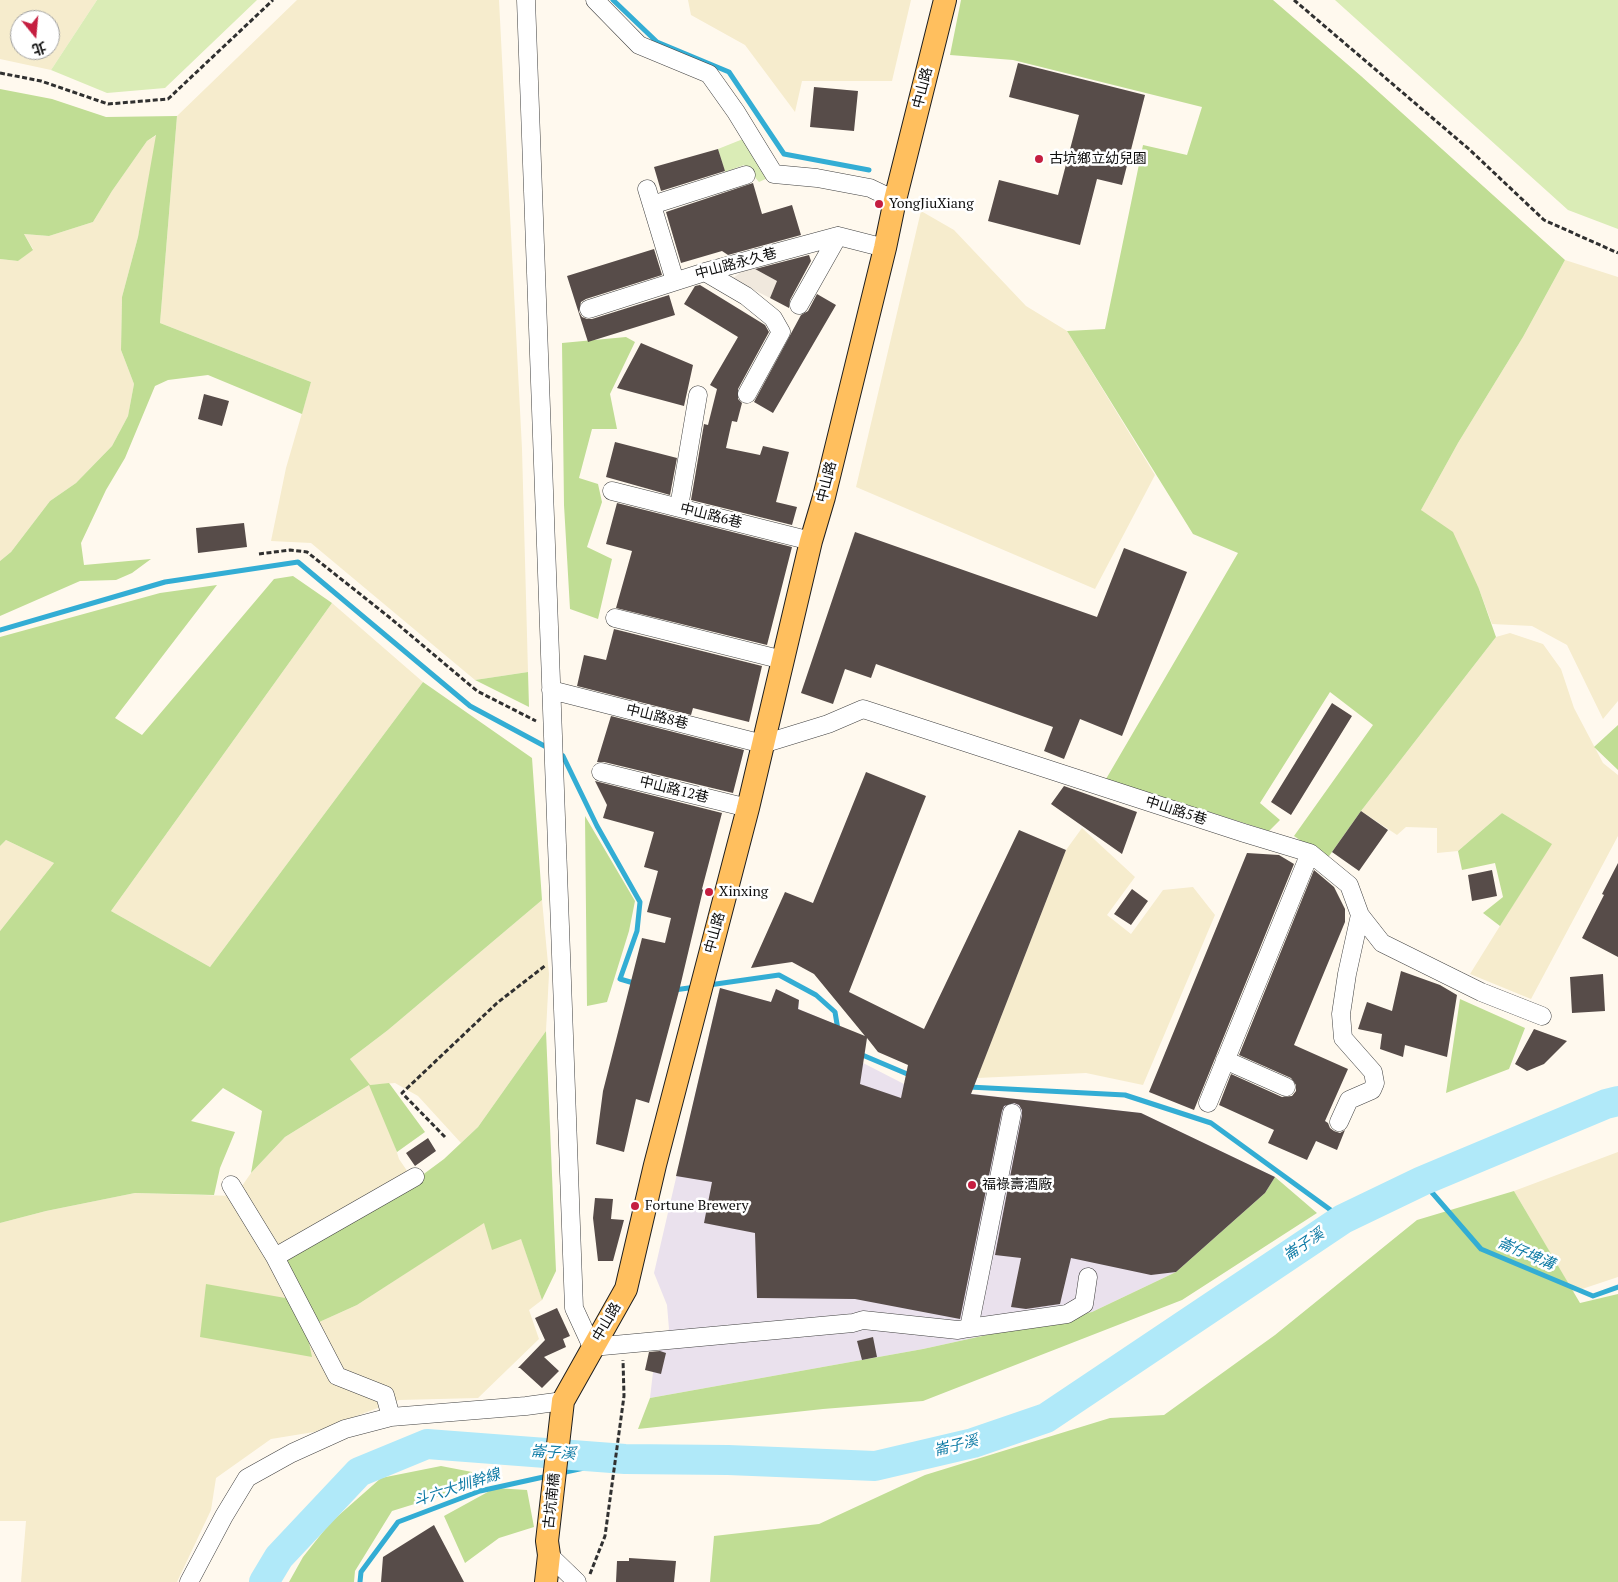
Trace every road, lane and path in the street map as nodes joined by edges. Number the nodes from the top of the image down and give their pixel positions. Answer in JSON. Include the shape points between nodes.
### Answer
{"nodes":[{"id":1,"x":273,"y":0,"type":"edge"},
{"id":2,"x":526,"y":0,"type":"edge"},
{"id":3,"x":595,"y":0,"type":"edge"},
{"id":4,"x":945,"y":0,"type":"edge"},
{"id":5,"x":1294,"y":0,"type":"edge"},
{"id":6,"x":0,"y":73,"type":"edge"},
{"id":7,"x":746,"y":175,"type":"dead end"},
{"id":8,"x":894,"y":200,"type":"junction"},
{"id":9,"x":838,"y":236,"type":"junction"},
{"id":10,"x":885,"y":248,"type":"junction"},
{"id":11,"x":1618,"y":253,"type":"edge"},
{"id":12,"x":705,"y":272,"type":"junction"},
{"id":13,"x":675,"y":281,"type":"junction"},
{"id":14,"x":798,"y":305,"type":"dead end"},
{"id":15,"x":589,"y":309,"type":"dead end"},
{"id":16,"x":747,"y":394,"type":"dead end"},
{"id":17,"x":698,"y":395,"type":"dead end"},
{"id":18,"x":612,"y":491,"type":"dead end"},
{"id":19,"x":679,"y":508,"type":"junction"},
{"id":20,"x":811,"y":541,"type":"junction"},
{"id":21,"x":259,"y":554,"type":"dead end"},
{"id":22,"x":615,"y":618,"type":"dead end"},
{"id":23,"x":783,"y":660,"type":"junction"},
{"id":24,"x":550,"y":690,"type":"junction"},
{"id":25,"x":552,"y":730,"type":"junction"},
{"id":26,"x":763,"y":744,"type":"junction"},
{"id":27,"x":601,"y":772,"type":"dead end"},
{"id":28,"x":748,"y":808,"type":"junction"},
{"id":29,"x":1310,"y":852,"type":"junction"},
{"id":30,"x":1360,"y":916,"type":"junction"},
{"id":31,"x":560,"y":954,"type":"junction"},
{"id":32,"x":1542,"y":1016,"type":"dead end"},
{"id":33,"x":1225,"y":1060,"type":"junction"},
{"id":34,"x":1286,"y":1087,"type":"dead end"},
{"id":35,"x":1208,"y":1103,"type":"dead end"},
{"id":36,"x":1012,"y":1113,"type":"dead end"},
{"id":37,"x":1339,"y":1122,"type":"dead end"},
{"id":38,"x":445,"y":1138,"type":"dead end"},
{"id":39,"x":415,"y":1177,"type":"dead end"},
{"id":40,"x":230,"y":1185,"type":"dead end"},
{"id":41,"x":275,"y":1257,"type":"junction"},
{"id":42,"x":1088,"y":1277,"type":"dead end"},
{"id":43,"x":969,"y":1328,"type":"junction"},
{"id":44,"x":623,"y":1345,"type":"junction"},
{"id":45,"x":592,"y":1347,"type":"junction"},
{"id":46,"x":563,"y":1401,"type":"junction"},
{"id":47,"x":391,"y":1417,"type":"junction"},
{"id":48,"x":548,"y":1548,"type":"junction"},
{"id":49,"x":189,"y":1582,"type":"edge"},
{"id":50,"x":546,"y":1582,"type":"edge"},
{"id":51,"x":577,"y":1582,"type":"edge"},
{"id":52,"x":587,"y":1582,"type":"edge"}],
"edges":[{"from":1,"to":6,"type":"path","via":[[168,99],[108,104],[41,80]]},
{"from":2,"to":24,"type":"street"},
{"from":3,"to":8,"type":"street","via":[[639,45],[709,74],[774,174],[870,188]]},
{"from":4,"to":8,"type":"main road","name":"中山路"},
{"from":5,"to":11,"type":"path","via":[[1470,150],[1544,220]]},
{"from":7,"to":13,"type":"street","via":[[650,197]]},
{"from":8,"to":10,"type":"main road","name":"中山路"},
{"from":9,"to":10,"type":"street","name":"中山路永久巷"},
{"from":9,"to":12,"type":"street","name":"中山路永久巷"},
{"from":9,"to":14,"type":"street"},
{"from":10,"to":20,"type":"main road","name":"中山路"},
{"from":12,"to":13,"type":"street","name":"中山路永久巷"},
{"from":12,"to":16,"type":"street","via":[[746,296],[773,318],[781,332]]},
{"from":13,"to":15,"type":"street","name":"中山路永久巷"},
{"from":17,"to":19,"type":"street"},
{"from":18,"to":19,"type":"street","name":"中山路6巷"},
{"from":19,"to":20,"type":"street","name":"中山路6巷"},
{"from":20,"to":23,"type":"main road","name":"中山路"},
{"from":21,"to":25,"type":"path","via":[[290,550],[307,552],[477,690]]},
{"from":22,"to":23,"type":"street"},
{"from":23,"to":26,"type":"main road","name":"中山路"},
{"from":24,"to":25,"type":"street"},
{"from":24,"to":26,"type":"street","name":"中山路8巷"},
{"from":25,"to":31,"type":"street"},
{"from":26,"to":28,"type":"main road","name":"中山路"},
{"from":26,"to":29,"type":"street","name":"中山路5巷","via":[[828,724],[863,709]]},
{"from":27,"to":28,"type":"street","name":"中山路12巷"},
{"from":28,"to":45,"type":"main road","name":"中山路","via":[[626,1288]]},
{"from":29,"to":30,"type":"street","name":"中山路5巷","via":[[1348,886]]},
{"from":29,"to":33,"type":"street"},
{"from":30,"to":32,"type":"street","name":"中山路5巷","via":[[1382,943],[1481,992]]},
{"from":30,"to":37,"type":"street","via":[[1341,1014],[1343,1038],[1373,1072],[1375,1083],[1372,1090],[1349,1100]]},
{"from":31,"to":38,"type":"path","via":[[497,1004],[402,1093]]},
{"from":31,"to":45,"type":"street","via":[[574,1308]]},
{"from":33,"to":34,"type":"street"},
{"from":33,"to":35,"type":"street"},
{"from":36,"to":43,"type":"street"},
{"from":39,"to":41,"type":"street"},
{"from":40,"to":41,"type":"street"},
{"from":41,"to":47,"type":"street","via":[[337,1376],[385,1395]]},
{"from":42,"to":43,"type":"street","via":[[1084,1304],[1067,1314]]},
{"from":43,"to":44,"type":"street","via":[[958,1330],[863,1320]]},
{"from":44,"to":45,"type":"street"},
{"from":44,"to":52,"type":"path","via":[[624,1396],[605,1536]]},
{"from":45,"to":46,"type":"main road","name":"中山路"},
{"from":46,"to":47,"type":"street"},
{"from":46,"to":48,"type":"main road","name":"古坑南橋"},
{"from":47,"to":49,"type":"street","via":[[344,1429],[247,1478]]},
{"from":48,"to":50,"type":"main road"},
{"from":48,"to":51,"type":"street"}]}
